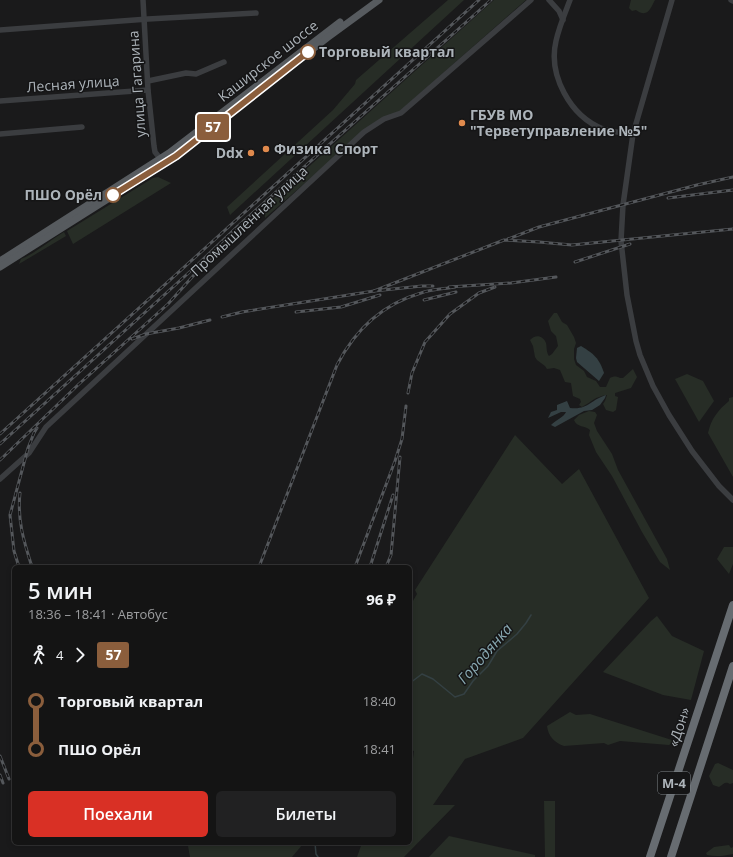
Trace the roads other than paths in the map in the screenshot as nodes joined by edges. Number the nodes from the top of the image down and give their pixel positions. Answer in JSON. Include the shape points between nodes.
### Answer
{"nodes":[{"id":1,"x":143,"y":0,"type":"edge"},
{"id":2,"x":371,"y":0,"type":"edge"},
{"id":3,"x":379,"y":0,"type":"edge"},
{"id":4,"x":531,"y":0,"type":"edge"},
{"id":5,"x":549,"y":0,"type":"edge"},
{"id":6,"x":570,"y":0,"type":"edge"},
{"id":7,"x":672,"y":0,"type":"edge"},
{"id":8,"x":256,"y":13,"type":"dead end"},
{"id":9,"x":145,"y":19,"type":"junction"},
{"id":10,"x":563,"y":20,"type":"junction"},
{"id":11,"x":0,"y":30,"type":"edge"},
{"id":12,"x":224,"y":62,"type":"dead end"},
{"id":13,"x":148,"y":81,"type":"junction"},
{"id":14,"x":148,"y":90,"type":"junction"},
{"id":15,"x":0,"y":102,"type":"edge"},
{"id":16,"x":82,"y":127,"type":"dead end"},
{"id":17,"x":0,"y":134,"type":"edge"},
{"id":18,"x":633,"y":134,"type":"junction"},
{"id":19,"x":162,"y":161,"type":"junction"},
{"id":20,"x":0,"y":261,"type":"edge"},
{"id":21,"x":0,"y":267,"type":"edge"},
{"id":22,"x":0,"y":479,"type":"edge"},
{"id":23,"x":733,"y":500,"type":"edge"},
{"id":24,"x":733,"y":605,"type":"edge"},
{"id":25,"x":733,"y":666,"type":"edge"},
{"id":26,"x":650,"y":857,"type":"edge"},
{"id":27,"x":671,"y":857,"type":"edge"}],
"edges":[{"from":1,"to":9,"type":"street","name":"улица Гагарина"},
{"from":2,"to":19,"type":"main road","name":"Каширское шоссе"},
{"from":3,"to":19,"type":"main road","name":"Каширское шоссе","via":[[202,136]]},
{"from":4,"to":22,"type":"street","name":"Промышленная улица","via":[[401,113],[384,119],[364,132],[46,427],[29,453]]},
{"from":5,"to":10,"type":"street"},
{"from":6,"to":10,"type":"street"},
{"from":7,"to":18,"type":"street"},
{"from":8,"to":9,"type":"street"},
{"from":9,"to":11,"type":"street"},
{"from":9,"to":13,"type":"street","name":"улица Гагарина"},
{"from":10,"to":18,"type":"street","via":[[556,42],[555,59],[557,73],[566,96],[582,116],[602,129]]},
{"from":12,"to":13,"type":"street","via":[[196,74],[186,73]]},
{"from":13,"to":14,"type":"street","name":"улица Гагарина"},
{"from":14,"to":15,"type":"street","name":"Лесная улица"},
{"from":14,"to":19,"type":"street","name":"улица Гагарина","via":[[155,152]]},
{"from":16,"to":17,"type":"street"},
{"from":18,"to":23,"type":"street","via":[[623,205],[621,241],[626,295],[636,341],[653,386],[669,415],[692,451]]},
{"from":19,"to":20,"type":"main road","name":"Каширское шоссе"},
{"from":19,"to":21,"type":"main road","name":"Каширское шоссе"},
{"from":24,"to":26,"type":"highway","name":"«Дон»","number":"М-4"},
{"from":25,"to":27,"type":"highway","number":"М-4"}]}
